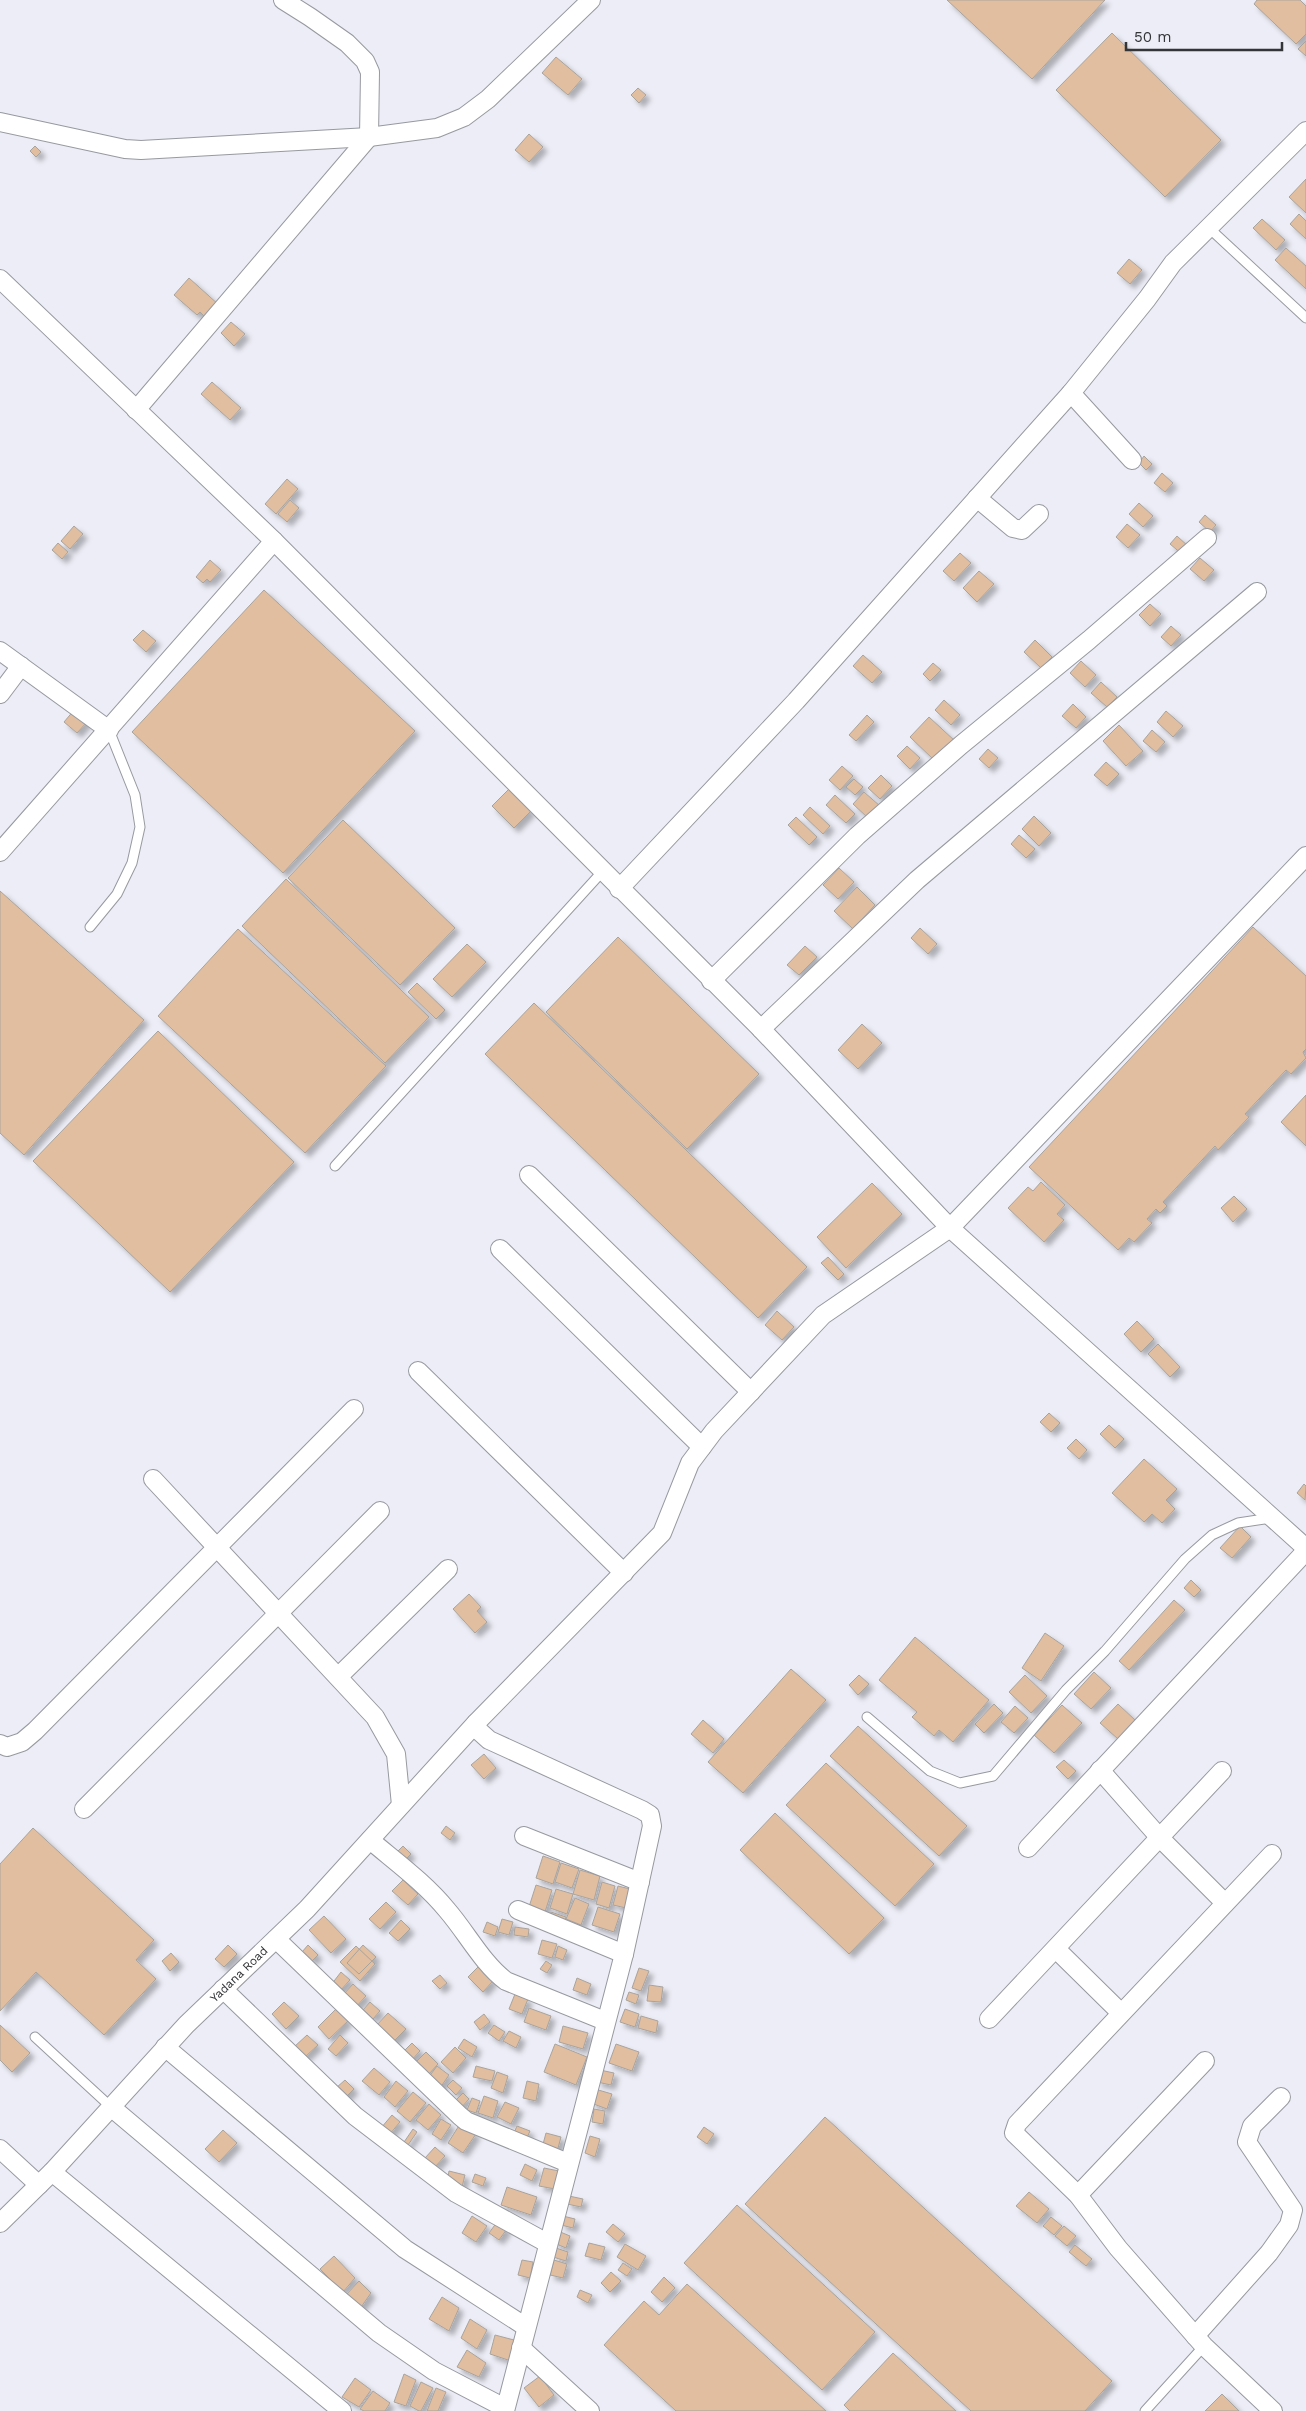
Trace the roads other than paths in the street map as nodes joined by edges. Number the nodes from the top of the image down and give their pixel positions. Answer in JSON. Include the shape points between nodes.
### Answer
{"nodes":[{"id":1,"x":283,"y":0,"type":"edge"},
{"id":2,"x":591,"y":0,"type":"edge"},
{"id":3,"x":0,"y":122,"type":"edge"},
{"id":4,"x":1306,"y":131,"type":"edge"},
{"id":5,"x":369,"y":138,"type":"junction"},
{"id":6,"x":1209,"y":228,"type":"junction"},
{"id":7,"x":0,"y":279,"type":"edge"},
{"id":8,"x":1306,"y":318,"type":"edge"},
{"id":9,"x":1071,"y":393,"type":"junction"},
{"id":10,"x":136,"y":410,"type":"junction"},
{"id":11,"x":1132,"y":460,"type":"dead end"},
{"id":12,"x":977,"y":498,"type":"junction"},
{"id":13,"x":1039,"y":514,"type":"dead end"},
{"id":14,"x":1207,"y":538,"type":"dead end"},
{"id":15,"x":274,"y":542,"type":"junction"},
{"id":16,"x":1257,"y":592,"type":"dead end"},
{"id":17,"x":0,"y":651,"type":"edge"},
{"id":18,"x":21,"y":666,"type":"junction"},
{"id":19,"x":0,"y":694,"type":"edge"},
{"id":20,"x":109,"y":730,"type":"junction"},
{"id":21,"x":0,"y":852,"type":"edge"},
{"id":22,"x":1306,"y":856,"type":"edge"},
{"id":23,"x":602,"y":872,"type":"junction"},
{"id":24,"x":619,"y":890,"type":"junction"},
{"id":25,"x":90,"y":927,"type":"dead end"},
{"id":26,"x":711,"y":981,"type":"junction"},
{"id":27,"x":761,"y":1029,"type":"junction"},
{"id":28,"x":335,"y":1166,"type":"dead end"},
{"id":29,"x":529,"y":1175,"type":"dead end"},
{"id":30,"x":950,"y":1228,"type":"junction"},
{"id":31,"x":500,"y":1249,"type":"dead end"},
{"id":32,"x":418,"y":1371,"type":"dead end"},
{"id":33,"x":751,"y":1392,"type":"junction"},
{"id":34,"x":354,"y":1409,"type":"dead end"},
{"id":35,"x":702,"y":1447,"type":"junction"},
{"id":36,"x":153,"y":1479,"type":"dead end"},
{"id":37,"x":380,"y":1511,"type":"dead end"},
{"id":38,"x":1274,"y":1517,"type":"junction"},
{"id":39,"x":218,"y":1546,"type":"junction"},
{"id":40,"x":1306,"y":1549,"type":"edge"},
{"id":41,"x":448,"y":1569,"type":"dead end"},
{"id":42,"x":624,"y":1572,"type":"junction"},
{"id":43,"x":279,"y":1612,"type":"junction"},
{"id":44,"x":339,"y":1676,"type":"junction"},
{"id":45,"x":866,"y":1717,"type":"dead end"},
{"id":46,"x":476,"y":1723,"type":"junction"},
{"id":47,"x":0,"y":1744,"type":"edge"},
{"id":48,"x":1100,"y":1770,"type":"junction"},
{"id":49,"x":1222,"y":1771,"type":"dead end"},
{"id":50,"x":401,"y":1805,"type":"junction"},
{"id":51,"x":84,"y":1809,"type":"dead end"},
{"id":52,"x":524,"y":1836,"type":"dead end"},
{"id":53,"x":1160,"y":1838,"type":"junction"},
{"id":54,"x":370,"y":1840,"type":"junction"},
{"id":55,"x":1028,"y":1848,"type":"dead end"},
{"id":56,"x":1272,"y":1854,"type":"dead end"},
{"id":57,"x":640,"y":1882,"type":"junction"},
{"id":58,"x":1225,"y":1904,"type":"junction"},
{"id":59,"x":518,"y":1910,"type":"dead end"},
{"id":60,"x":276,"y":1939,"type":"junction"},
{"id":61,"x":1056,"y":1948,"type":"junction"},
{"id":62,"x":624,"y":1954,"type":"junction"},
{"id":63,"x":223,"y":1989,"type":"junction"},
{"id":64,"x":1122,"y":2013,"type":"junction"},
{"id":65,"x":989,"y":2020,"type":"dead end"},
{"id":66,"x":605,"y":2021,"type":"junction"},
{"id":67,"x":35,"y":2037,"type":"dead end"},
{"id":68,"x":165,"y":2047,"type":"junction"},
{"id":69,"x":1205,"y":2061,"type":"dead end"},
{"id":70,"x":1280,"y":2097,"type":"dead end"},
{"id":71,"x":111,"y":2107,"type":"junction"},
{"id":72,"x":0,"y":2149,"type":"edge"},
{"id":73,"x":568,"y":2163,"type":"junction"},
{"id":74,"x":52,"y":2172,"type":"junction"},
{"id":75,"x":39,"y":2184,"type":"junction"},
{"id":76,"x":1078,"y":2195,"type":"junction"},
{"id":77,"x":0,"y":2223,"type":"edge"},
{"id":78,"x":547,"y":2243,"type":"junction"},
{"id":79,"x":526,"y":2327,"type":"junction"},
{"id":80,"x":1199,"y":2341,"type":"junction"},
{"id":81,"x":521,"y":2348,"type":"junction"},
{"id":82,"x":505,"y":2409,"type":"edge"},
{"id":83,"x":342,"y":2411,"type":"edge"},
{"id":84,"x":590,"y":2411,"type":"edge"},
{"id":85,"x":1145,"y":2411,"type":"edge"},
{"id":86,"x":1272,"y":2411,"type":"edge"}],
"edges":[{"from":1,"to":5,"type":"street","via":[[340,38],[365,61],[370,72]]},
{"from":2,"to":5,"type":"street","via":[[488,99],[464,117],[437,128]]},
{"from":3,"to":5,"type":"street","via":[[141,150]]},
{"from":4,"to":6,"type":"street"},
{"from":5,"to":10,"type":"street"},
{"from":6,"to":8,"type":"lane"},
{"from":6,"to":9,"type":"street","via":[[1173,263]]},
{"from":7,"to":10,"type":"street"},
{"from":9,"to":11,"type":"street"},
{"from":9,"to":12,"type":"street"},
{"from":10,"to":15,"type":"street"},
{"from":12,"to":13,"type":"street","via":[[1014,528],[1022,530]]},
{"from":12,"to":24,"type":"street","via":[[796,701]]},
{"from":14,"to":26,"type":"street","via":[[857,836]]},
{"from":15,"to":20,"type":"street"},
{"from":15,"to":23,"type":"street"},
{"from":16,"to":27,"type":"street","via":[[917,880]]},
{"from":17,"to":18,"type":"street"},
{"from":18,"to":19,"type":"street"},
{"from":18,"to":20,"type":"street"},
{"from":20,"to":21,"type":"street"},
{"from":20,"to":25,"type":"lane","via":[[135,795],[140,827],[132,863],[117,894]]},
{"from":22,"to":30,"type":"street","name":"Yadana Road"},
{"from":23,"to":24,"type":"street"},
{"from":23,"to":28,"type":"lane"},
{"from":24,"to":26,"type":"street"},
{"from":26,"to":27,"type":"street"},
{"from":27,"to":30,"type":"street"},
{"from":29,"to":33,"type":"street"},
{"from":30,"to":33,"type":"street","name":"Yadana Road","via":[[823,1315]]},
{"from":30,"to":38,"type":"street"},
{"from":31,"to":35,"type":"street"},
{"from":32,"to":42,"type":"street"},
{"from":33,"to":35,"type":"street","name":"Yadana Road"},
{"from":34,"to":39,"type":"street"},
{"from":35,"to":42,"type":"street","name":"Yadana Road","via":[[686,1469],[666,1529]]},
{"from":36,"to":39,"type":"street"},
{"from":37,"to":43,"type":"street"},
{"from":38,"to":40,"type":"street"},
{"from":38,"to":45,"type":"lane","via":[[1238,1523],[1212,1536],[1185,1559],[993,1776],[960,1783],[930,1771]]},
{"from":39,"to":43,"type":"street"},
{"from":39,"to":47,"type":"street","via":[[35,1731],[22,1742],[7,1748]]},
{"from":40,"to":48,"type":"street"},
{"from":41,"to":44,"type":"street"},
{"from":42,"to":46,"type":"street","name":"Yadana Road"},
{"from":43,"to":44,"type":"street"},
{"from":43,"to":51,"type":"street"},
{"from":44,"to":50,"type":"street","via":[[375,1718],[396,1754]]},
{"from":46,"to":50,"type":"street","name":"Yadana Road"},
{"from":46,"to":57,"type":"street","via":[[489,1740],[650,1815],[652,1826]]},
{"from":48,"to":53,"type":"street"},
{"from":48,"to":55,"type":"street"},
{"from":49,"to":53,"type":"street"},
{"from":50,"to":54,"type":"street","name":"Yadana Road"},
{"from":52,"to":57,"type":"street"},
{"from":53,"to":58,"type":"street"},
{"from":53,"to":61,"type":"street"},
{"from":54,"to":60,"type":"street","name":"Yadana Road"},
{"from":54,"to":66,"type":"street","via":[[436,1897],[492,1970],[506,1981]]},
{"from":56,"to":58,"type":"street"},
{"from":57,"to":62,"type":"street"},
{"from":58,"to":64,"type":"street"},
{"from":59,"to":62,"type":"street"},
{"from":60,"to":63,"type":"street","name":"Yadana Road"},
{"from":60,"to":73,"type":"street","via":[[466,2121]]},
{"from":61,"to":64,"type":"street"},
{"from":61,"to":65,"type":"street"},
{"from":62,"to":66,"type":"street"},
{"from":63,"to":68,"type":"street","name":"Yadana Road"},
{"from":63,"to":78,"type":"street","via":[[355,2116],[456,2193]]},
{"from":64,"to":76,"type":"street","via":[[1017,2124],[1014,2133]]},
{"from":66,"to":73,"type":"street"},
{"from":67,"to":71,"type":"lane"},
{"from":68,"to":71,"type":"street","name":"Yadana Road"},
{"from":68,"to":79,"type":"street","via":[[405,2249]]},
{"from":69,"to":76,"type":"street"},
{"from":70,"to":80,"type":"street","via":[[1252,2126],[1247,2142],[1293,2210],[1290,2225]]},
{"from":71,"to":74,"type":"street","name":"Yadana Road"},
{"from":71,"to":82,"type":"street","via":[[380,2334],[434,2371]]},
{"from":72,"to":75,"type":"street"},
{"from":73,"to":78,"type":"street"},
{"from":74,"to":75,"type":"street","name":"Yadana Road"},
{"from":74,"to":83,"type":"street"},
{"from":75,"to":77,"type":"street","name":"Yadana Road"},
{"from":76,"to":80,"type":"street","via":[[1118,2248]]},
{"from":78,"to":79,"type":"street"},
{"from":79,"to":81,"type":"street"},
{"from":80,"to":85,"type":"lane"},
{"from":80,"to":86,"type":"street"},
{"from":81,"to":82,"type":"street"},
{"from":81,"to":84,"type":"street"}]}
